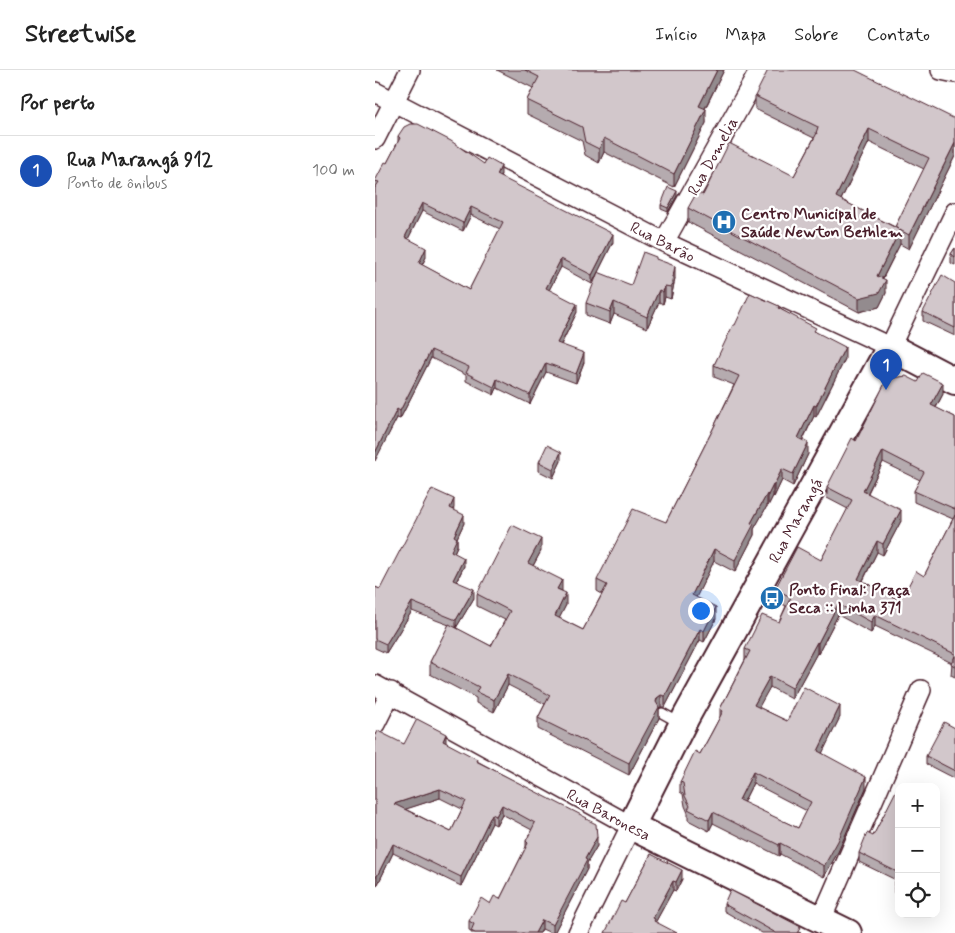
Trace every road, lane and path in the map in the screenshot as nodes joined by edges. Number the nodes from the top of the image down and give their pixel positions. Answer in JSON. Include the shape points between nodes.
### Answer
{"nodes":[{"id":1,"x":410,"y":70,"type":"edge"},
{"id":2,"x":761,"y":70,"type":"edge"},
{"id":3,"x":941,"y":70,"type":"edge"},
{"id":4,"x":955,"y":73,"type":"edge"},
{"id":5,"x":375,"y":92,"type":"edge"},
{"id":6,"x":394,"y":101,"type":"junction"},
{"id":7,"x":375,"y":139,"type":"edge"},
{"id":8,"x":955,"y":212,"type":"edge"},
{"id":9,"x":664,"y":242,"type":"junction"},
{"id":10,"x":890,"y":347,"type":"junction"},
{"id":11,"x":955,"y":382,"type":"edge"},
{"id":12,"x":383,"y":688,"type":"edge"},
{"id":13,"x":921,"y":690,"type":"dead end"},
{"id":14,"x":375,"y":724,"type":"edge"},
{"id":15,"x":631,"y":826,"type":"junction"},
{"id":16,"x":821,"y":920,"type":"junction"},
{"id":17,"x":578,"y":933,"type":"edge"},
{"id":18,"x":849,"y":933,"type":"edge"}],
"edges":[{"from":1,"to":6,"type":"street"},
{"from":2,"to":9,"type":"street","name":"Rua Domelia"},
{"from":3,"to":4,"type":"street"},
{"from":5,"to":6,"type":"street","name":"Rua Barão"},
{"from":6,"to":7,"type":"street"},
{"from":6,"to":9,"type":"street","name":"Rua Barão"},
{"from":8,"to":10,"type":"street","name":"Rua Marangá"},
{"from":9,"to":10,"type":"street","name":"Rua Barão"},
{"from":10,"to":11,"type":"street","name":"Rua Barão"},
{"from":10,"to":15,"type":"street","name":"Rua Marangá","via":[[672,718]]},
{"from":12,"to":14,"type":"street"},
{"from":12,"to":15,"type":"street","name":"Rua Baronesa"},
{"from":13,"to":16,"type":"street"},
{"from":15,"to":16,"type":"street","name":"Rua Baronesa"},
{"from":15,"to":17,"type":"street","name":"Rua Marangá"},
{"from":16,"to":18,"type":"street","name":"Rua Baronesa"}]}
